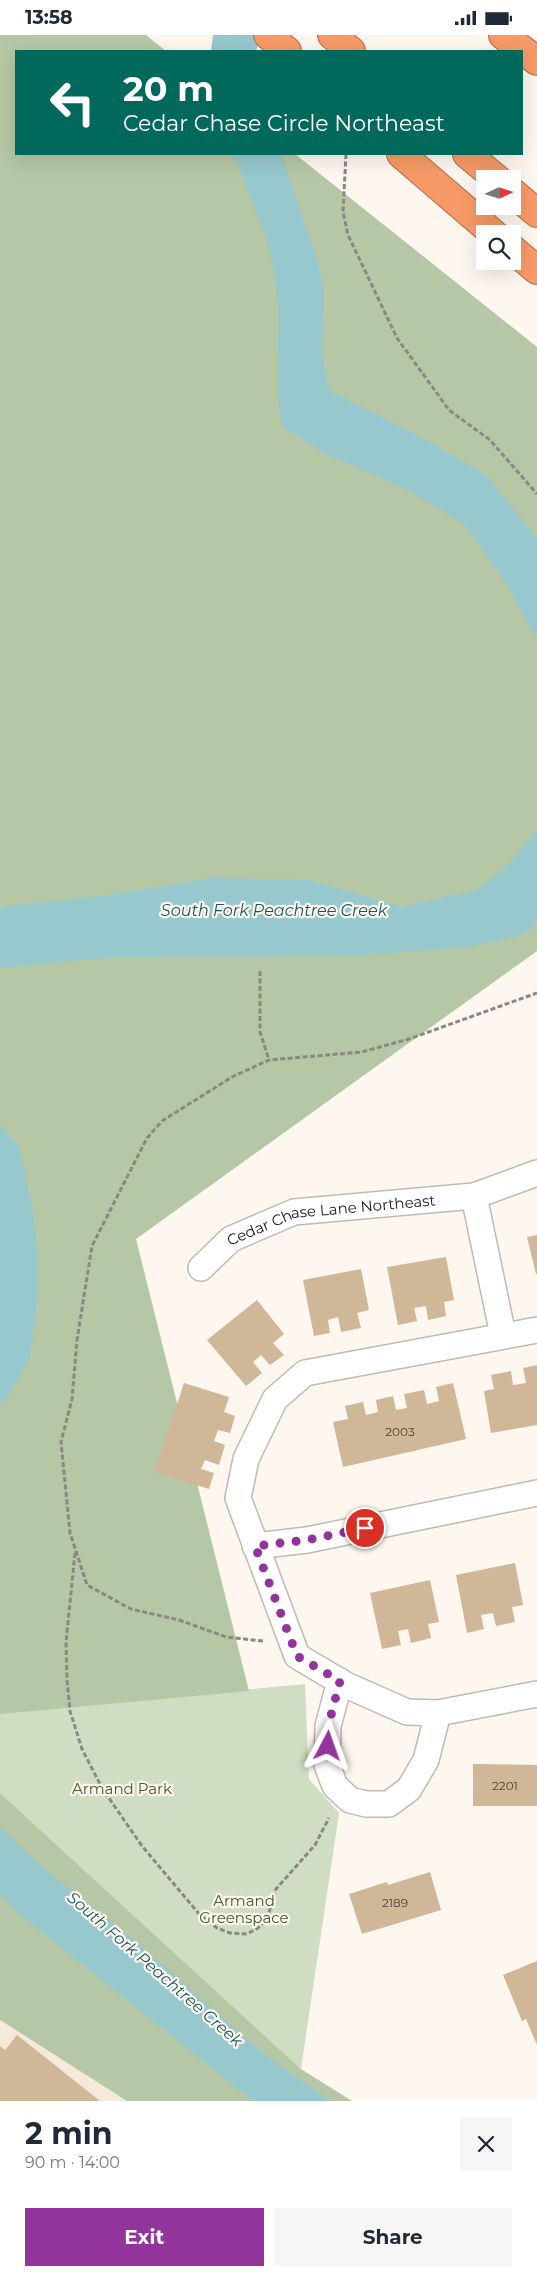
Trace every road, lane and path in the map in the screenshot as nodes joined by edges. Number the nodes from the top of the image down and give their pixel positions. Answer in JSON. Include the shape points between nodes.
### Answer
{"nodes":[{"id":1,"x":268,"y":35,"type":"edge"},
{"id":2,"x":332,"y":35,"type":"edge"},
{"id":3,"x":503,"y":35,"type":"edge"},
{"id":4,"x":286,"y":50,"type":"edge"},
{"id":5,"x":350,"y":50,"type":"edge"},
{"id":6,"x":523,"y":50,"type":"edge"},
{"id":7,"x":523,"y":50,"type":"edge"},
{"id":8,"x":537,"y":61,"type":"edge"},
{"id":9,"x":346,"y":155,"type":"edge"},
{"id":10,"x":402,"y":155,"type":"edge"},
{"id":11,"x":469,"y":155,"type":"edge"},
{"id":12,"x":486,"y":170,"type":"edge"},
{"id":13,"x":521,"y":200,"type":"edge"},
{"id":14,"x":537,"y":213,"type":"edge"},
{"id":15,"x":483,"y":225,"type":"edge"},
{"id":16,"x":521,"y":257,"type":"edge"},
{"id":17,"x":537,"y":270,"type":"edge"},
{"id":18,"x":537,"y":494,"type":"edge"},
{"id":19,"x":260,"y":971,"type":"dead end"},
{"id":20,"x":269,"y":1060,"type":"dead end"},
{"id":21,"x":537,"y":1173,"type":"edge"},
{"id":22,"x":474,"y":1196,"type":"junction"},
{"id":23,"x":201,"y":1268,"type":"dead end"},
{"id":24,"x":537,"y":1330,"type":"edge"},
{"id":25,"x":503,"y":1335,"type":"junction"},
{"id":26,"x":537,"y":1493,"type":"edge"},
{"id":27,"x":255,"y":1546,"type":"junction"},
{"id":28,"x":76,"y":1550,"type":"dead end"},
{"id":29,"x":340,"y":1681,"type":"junction"},
{"id":30,"x":537,"y":1694,"type":"edge"},
{"id":31,"x":438,"y":1713,"type":"junction"},
{"id":32,"x":342,"y":1792,"type":"junction"}],
"edges":[{"from":1,"to":4,"type":"highway"},
{"from":2,"to":5,"type":"highway"},
{"from":3,"to":6,"type":"highway"},
{"from":7,"to":8,"type":"highway"},
{"from":9,"to":18,"type":"path","via":[[343,213],[348,235],[397,338],[450,410],[490,440]]},
{"from":10,"to":15,"type":"highway"},
{"from":11,"to":12,"type":"highway"},
{"from":13,"to":14,"type":"highway"},
{"from":16,"to":17,"type":"highway"},
{"from":19,"to":20,"type":"path","via":[[260,1032]]},
{"from":21,"to":22,"type":"street","name":"Cedar Chase Lane Northeast"},
{"from":22,"to":23,"type":"street","name":"Cedar Chase Lane Northeast","via":[[294,1212],[231,1239]]},
{"from":22,"to":25,"type":"street"},
{"from":24,"to":25,"type":"street"},
{"from":25,"to":27,"type":"street","via":[[305,1373],[276,1399],[246,1459],[238,1498]]},
{"from":26,"to":27,"type":"street","via":[[307,1540]]},
{"from":27,"to":29,"type":"street","via":[[297,1656]]},
{"from":28,"to":32,"type":"path","via":[[66,1642],[67,1681],[70,1711],[82,1749],[102,1788],[132,1831],[200,1915],[230,1933],[246,1934],[258,1928],[267,1919],[276,1889],[315,1845]]},
{"from":29,"to":31,"type":"street","via":[[407,1712]]},
{"from":29,"to":32,"type":"street","via":[[328,1727],[327,1765]]},
{"from":30,"to":31,"type":"street"},
{"from":31,"to":32,"type":"street","via":[[426,1761],[409,1789],[388,1803],[366,1804],[350,1800]]}]}
